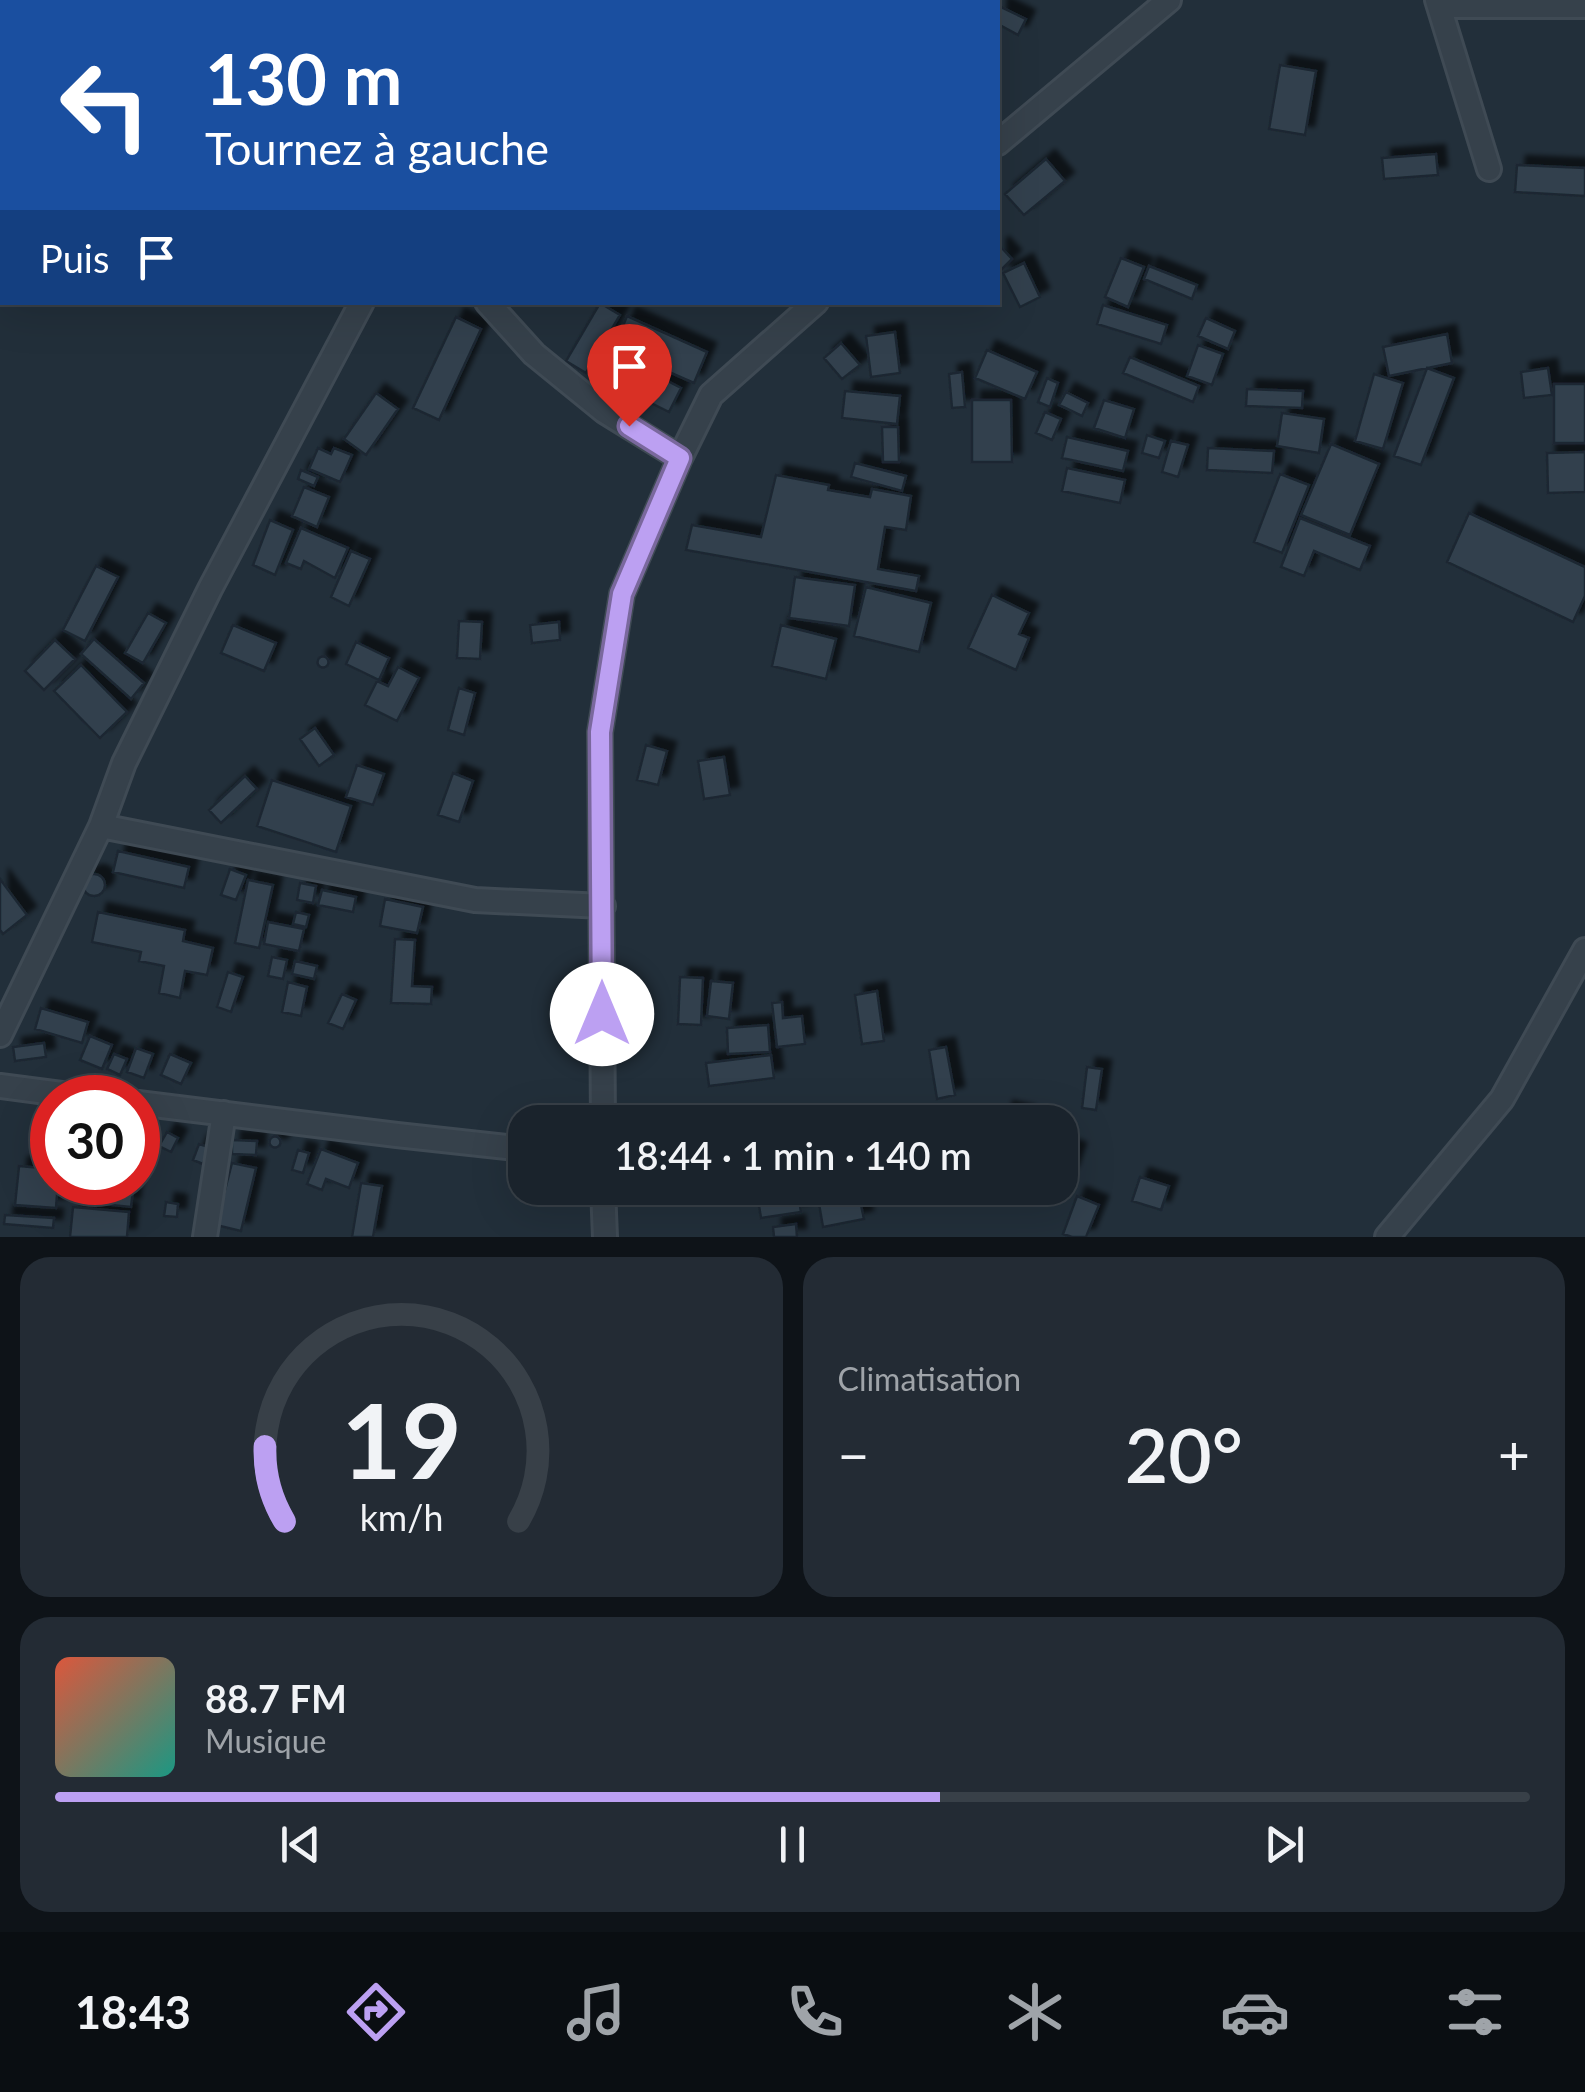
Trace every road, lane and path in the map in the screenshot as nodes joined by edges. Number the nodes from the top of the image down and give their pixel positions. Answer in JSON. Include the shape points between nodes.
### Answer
{"nodes":[{"id":1,"x":1169,"y":0,"type":"edge"},
{"id":2,"x":1438,"y":3,"type":"edge"},
{"id":3,"x":1585,"y":6,"type":"edge"},
{"id":4,"x":1000,"y":141,"type":"edge"},
{"id":5,"x":1489,"y":169,"type":"dead end"},
{"id":6,"x":360,"y":305,"type":"edge"},
{"id":7,"x":490,"y":305,"type":"edge"},
{"id":8,"x":813,"y":305,"type":"edge"},
{"id":9,"x":680,"y":458,"type":"junction"},
{"id":10,"x":100,"y":826,"type":"junction"},
{"id":11,"x":603,"y":906,"type":"junction"},
{"id":12,"x":1585,"y":950,"type":"edge"},
{"id":13,"x":0,"y":1035,"type":"edge"},
{"id":14,"x":0,"y":1086,"type":"edge"},
{"id":15,"x":30,"y":1090,"type":"edge"},
{"id":16,"x":602,"y":1105,"type":"edge"},
{"id":17,"x":160,"y":1106,"type":"edge"},
{"id":18,"x":224,"y":1113,"type":"junction"},
{"id":19,"x":508,"y":1147,"type":"edge"},
{"id":20,"x":603,"y":1205,"type":"edge"},
{"id":21,"x":206,"y":1237,"type":"edge"},
{"id":22,"x":604,"y":1237,"type":"edge"},
{"id":23,"x":1387,"y":1237,"type":"edge"}],
"edges":[{"from":1,"to":4,"type":"street"},
{"from":2,"to":3,"type":"street"},
{"from":2,"to":5,"type":"street"},
{"from":6,"to":10,"type":"street","via":[[201,606]]},
{"from":7,"to":9,"type":"street","via":[[534,354]]},
{"from":8,"to":9,"type":"street","via":[[710,396]]},
{"from":9,"to":11,"type":"street","via":[[622,594],[600,732]]},
{"from":10,"to":11,"type":"street","via":[[475,900]]},
{"from":10,"to":13,"type":"street"},
{"from":11,"to":16,"type":"street"},
{"from":12,"to":23,"type":"street","via":[[1502,1098]]},
{"from":14,"to":15,"type":"street"},
{"from":17,"to":18,"type":"street"},
{"from":18,"to":19,"type":"street"},
{"from":18,"to":21,"type":"street"},
{"from":20,"to":22,"type":"street"}]}
